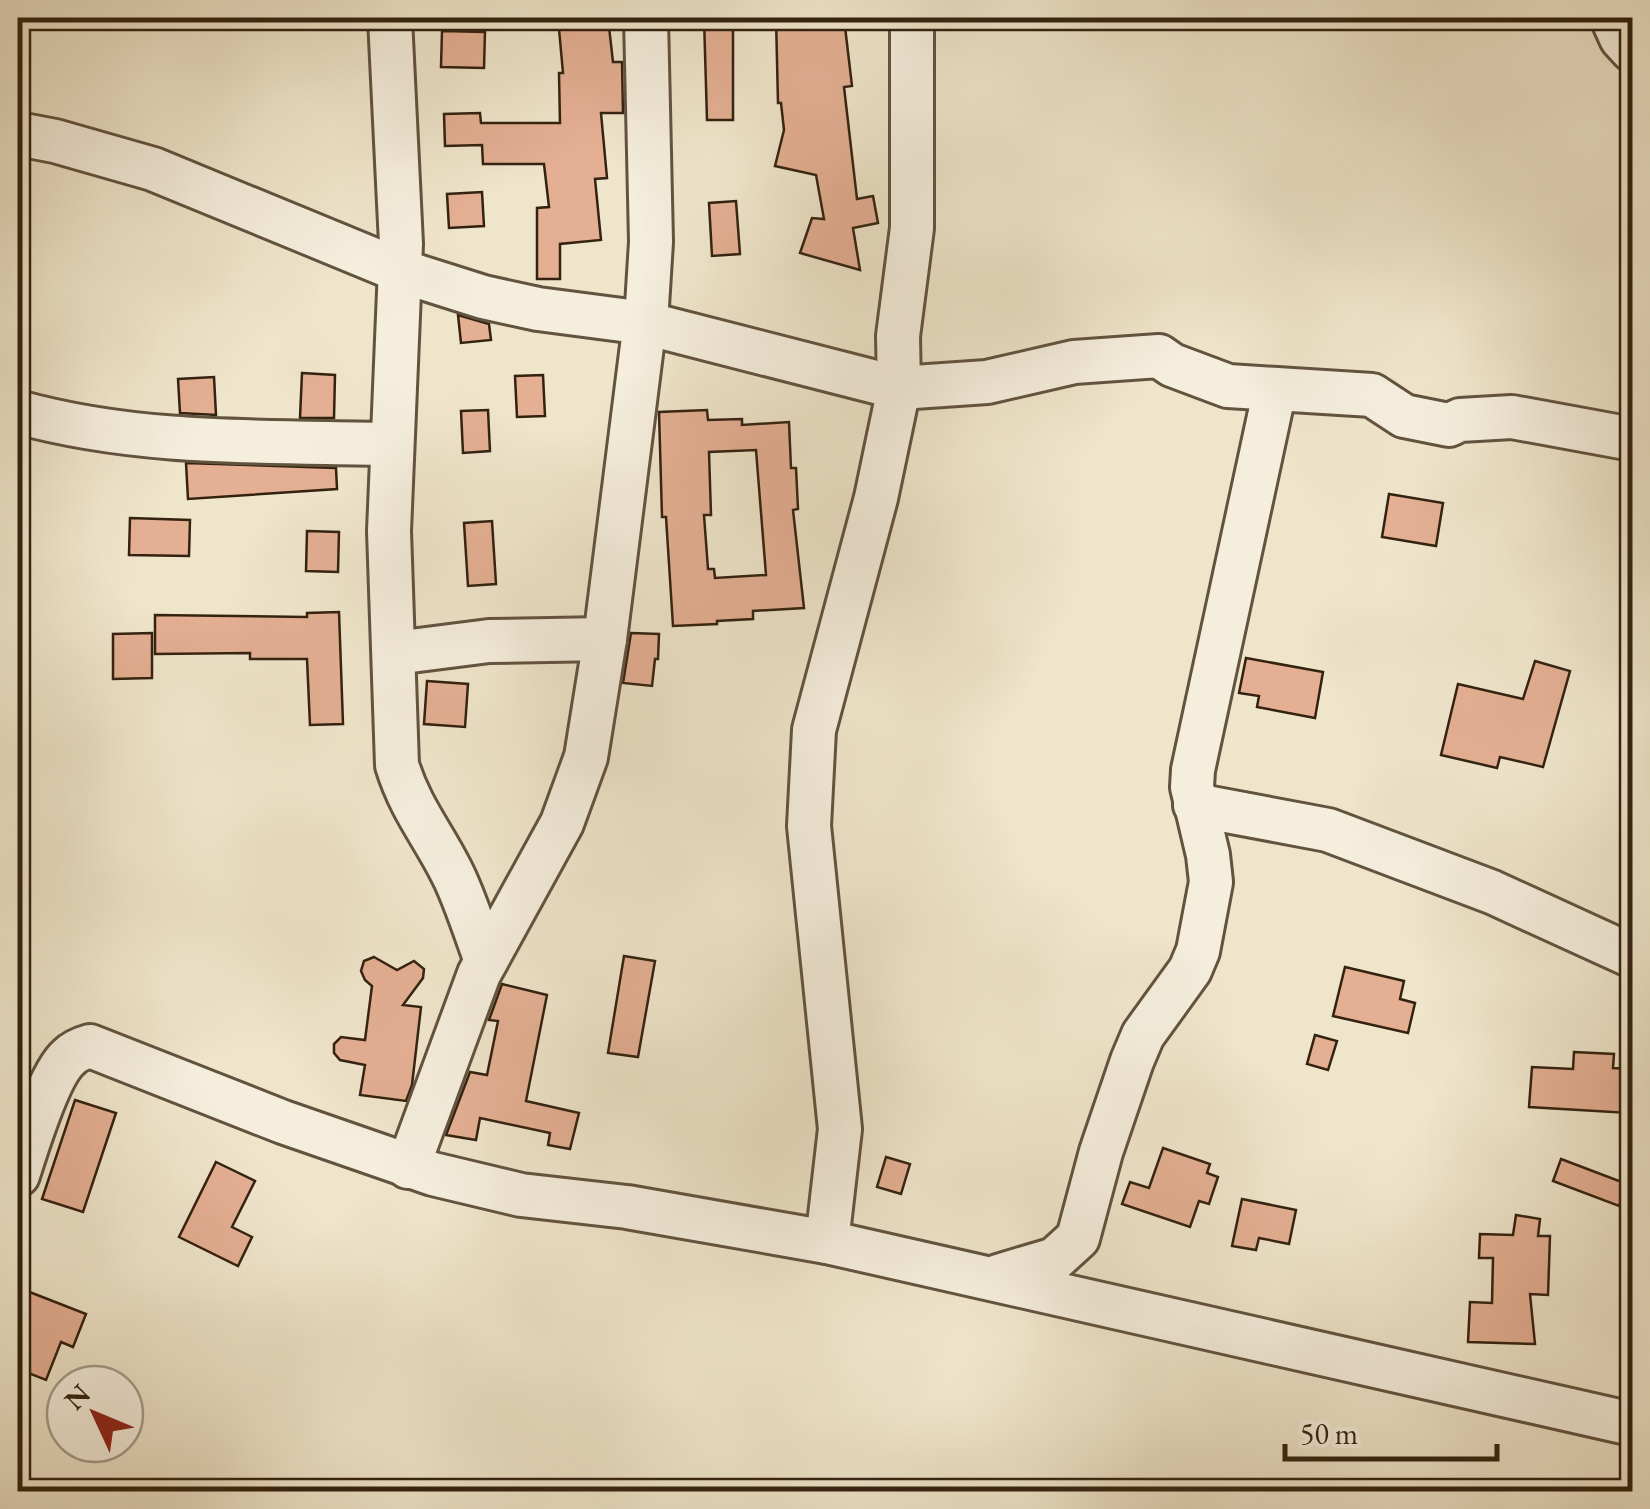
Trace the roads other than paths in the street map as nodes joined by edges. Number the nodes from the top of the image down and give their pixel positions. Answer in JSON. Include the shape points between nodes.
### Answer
{"nodes":[{"id":1,"x":390,"y":18,"type":"edge"},
{"id":2,"x":646,"y":18,"type":"edge"},
{"id":3,"x":912,"y":18,"type":"edge"},
{"id":4,"x":1612,"y":18,"type":"edge"},
{"id":5,"x":1632,"y":50,"type":"edge"},
{"id":6,"x":18,"y":134,"type":"edge"},
{"id":7,"x":401,"y":271,"type":"junction"},
{"id":8,"x":645,"y":323,"type":"junction"},
{"id":9,"x":899,"y":388,"type":"junction"},
{"id":10,"x":1275,"y":389,"type":"junction"},
{"id":11,"x":18,"y":412,"type":"edge"},
{"id":12,"x":1632,"y":440,"type":"edge"},
{"id":13,"x":391,"y":444,"type":"junction"},
{"id":14,"x":604,"y":640,"type":"junction"},
{"id":15,"x":394,"y":652,"type":"junction"},
{"id":16,"x":1195,"y":805,"type":"junction"},
{"id":17,"x":1632,"y":956,"type":"edge"},
{"id":18,"x":486,"y":960,"type":"junction"},
{"id":19,"x":408,"y":1166,"type":"junction"},
{"id":20,"x":18,"y":1174,"type":"edge"},
{"id":21,"x":827,"y":1242,"type":"junction"},
{"id":22,"x":992,"y":1278,"type":"junction"},
{"id":23,"x":1632,"y":1424,"type":"edge"}],
"edges":[{"from":1,"to":7,"type":"street"},
{"from":2,"to":8,"type":"street","via":[[652,242]]},
{"from":3,"to":9,"type":"street","via":[[912,228],[898,336]]},
{"from":4,"to":5,"type":"street"},
{"from":6,"to":7,"type":"street","via":[[153,169]]},
{"from":7,"to":8,"type":"street","via":[[538,309]]},
{"from":7,"to":13,"type":"street"},
{"from":8,"to":9,"type":"street"},
{"from":8,"to":14,"type":"street"},
{"from":9,"to":10,"type":"street","via":[[1159,356],[1228,386]]},
{"from":9,"to":21,"type":"street","via":[[818,712],[809,776],[840,1129]]},
{"from":10,"to":12,"type":"street","via":[[1372,395],[1404,416],[1448,425],[1512,418]]},
{"from":10,"to":16,"type":"street","via":[[1210,682],[1194,770]]},
{"from":11,"to":13,"type":"street","via":[[97,431],[184,441]]},
{"from":13,"to":15,"type":"street"},
{"from":14,"to":15,"type":"street","via":[[490,641]]},
{"from":14,"to":18,"type":"street","via":[[578,784]]},
{"from":15,"to":18,"type":"street","via":[[397,766],[454,878]]},
{"from":16,"to":17,"type":"street","via":[[1328,830],[1492,892]]},
{"from":16,"to":22,"type":"street","via":[[1211,882],[1198,951],[1132,1060],[1078,1238],[1055,1259]]},
{"from":18,"to":19,"type":"street"},
{"from":19,"to":20,"type":"street","via":[[90,1046],[62,1064]]},
{"from":19,"to":21,"type":"street","via":[[521,1195]]},
{"from":21,"to":22,"type":"street"},
{"from":22,"to":23,"type":"street"}]}
